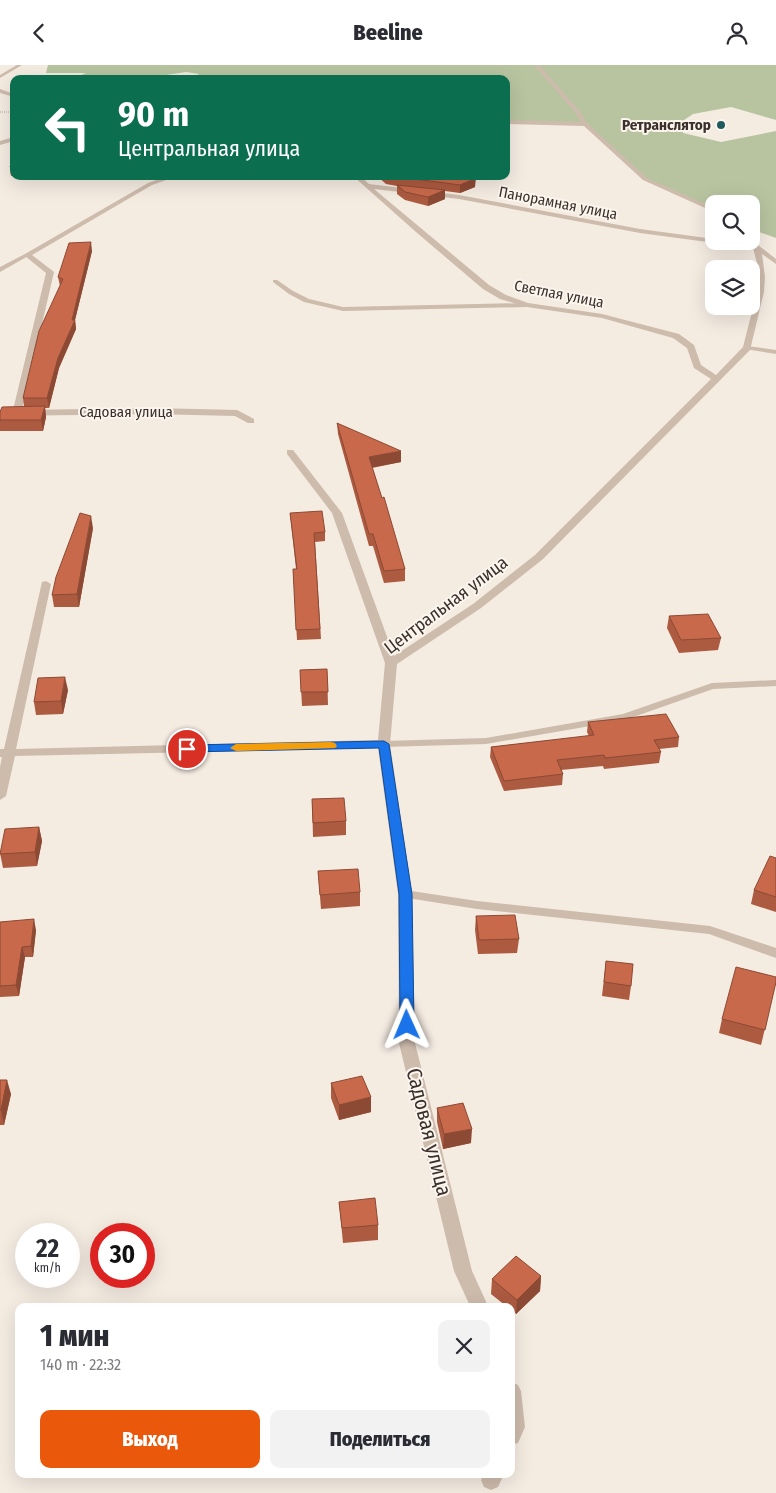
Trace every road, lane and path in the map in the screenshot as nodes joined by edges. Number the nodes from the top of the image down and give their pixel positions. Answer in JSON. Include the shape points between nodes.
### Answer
{"nodes":[{"id":1,"x":20,"y":65,"type":"edge"},
{"id":2,"x":536,"y":65,"type":"edge"},
{"id":3,"x":0,"y":77,"type":"edge"},
{"id":4,"x":510,"y":122,"type":"edge"},
{"id":5,"x":585,"y":124,"type":"junction"},
{"id":6,"x":162,"y":180,"type":"edge"},
{"id":7,"x":361,"y":180,"type":"edge"},
{"id":8,"x":368,"y":186,"type":"junction"},
{"id":9,"x":705,"y":206,"type":"edge"},
{"id":10,"x":705,"y":240,"type":"edge"},
{"id":11,"x":760,"y":249,"type":"edge"},
{"id":12,"x":758,"y":250,"type":"edge"},
{"id":13,"x":27,"y":255,"type":"junction"},
{"id":14,"x":776,"y":262,"type":"edge"},
{"id":15,"x":0,"y":271,"type":"edge"},
{"id":16,"x":275,"y":281,"type":"dead end"},
{"id":17,"x":527,"y":305,"type":"junction"},
{"id":18,"x":747,"y":348,"type":"junction"},
{"id":19,"x":776,"y":352,"type":"edge"},
{"id":20,"x":717,"y":379,"type":"junction"},
{"id":21,"x":0,"y":413,"type":"edge"},
{"id":22,"x":17,"y":413,"type":"junction"},
{"id":23,"x":251,"y":421,"type":"dead end"},
{"id":24,"x":290,"y":452,"type":"dead end"},
{"id":25,"x":46,"y":583,"type":"dead end"},
{"id":26,"x":391,"y":663,"type":"junction"},
{"id":27,"x":776,"y":683,"type":"edge"},
{"id":28,"x":384,"y":744,"type":"junction"},
{"id":29,"x":5,"y":753,"type":"edge"},
{"id":30,"x":0,"y":796,"type":"edge"},
{"id":31,"x":405,"y":894,"type":"junction"},
{"id":32,"x":776,"y":953,"type":"edge"},
{"id":33,"x":478,"y":1303,"type":"edge"}],
"edges":[{"from":1,"to":3,"type":"street"},
{"from":2,"to":5,"type":"street"},
{"from":4,"to":5,"type":"street"},
{"from":5,"to":9,"type":"street","via":[[644,179]]},
{"from":6,"to":13,"type":"street","via":[[150,184]]},
{"from":7,"to":8,"type":"street","name":"Светлая улица"},
{"from":8,"to":10,"type":"street","name":"Панорамная улица","via":[[459,197],[640,231]]},
{"from":8,"to":17,"type":"street","name":"Светлая улица","via":[[486,287]]},
{"from":11,"to":14,"type":"street"},
{"from":12,"to":18,"type":"street","name":"Центральная улица","via":[[761,271],[758,310]]},
{"from":13,"to":15,"type":"lane"},
{"from":13,"to":22,"type":"street","via":[[50,272]]},
{"from":16,"to":17,"type":"lane","via":[[291,294],[317,305],[343,309]]},
{"from":17,"to":20,"type":"street","name":"Светлая улица","via":[[602,316],[676,336],[691,347],[697,366]]},
{"from":18,"to":19,"type":"lane"},
{"from":18,"to":20,"type":"street","name":"Центральная улица"},
{"from":20,"to":26,"type":"street","name":"Центральная улица","via":[[539,557],[477,606]]},
{"from":21,"to":22,"type":"street","name":"Садовая улица"},
{"from":22,"to":23,"type":"street","name":"Садовая улица","via":[[237,413]]},
{"from":24,"to":26,"type":"street","via":[[337,513]]},
{"from":25,"to":29,"type":"street"},
{"from":26,"to":28,"type":"street","name":"Центральная улица"},
{"from":27,"to":28,"type":"lane","via":[[712,687],[625,717],[486,741]]},
{"from":28,"to":29,"type":"street"},
{"from":28,"to":31,"type":"street","name":"Садовая улица"},
{"from":29,"to":30,"type":"street"},
{"from":31,"to":32,"type":"lane","via":[[476,905],[710,930]]},
{"from":31,"to":33,"type":"street","name":"Садовая улица","via":[[407,1043],[463,1271]]}]}
